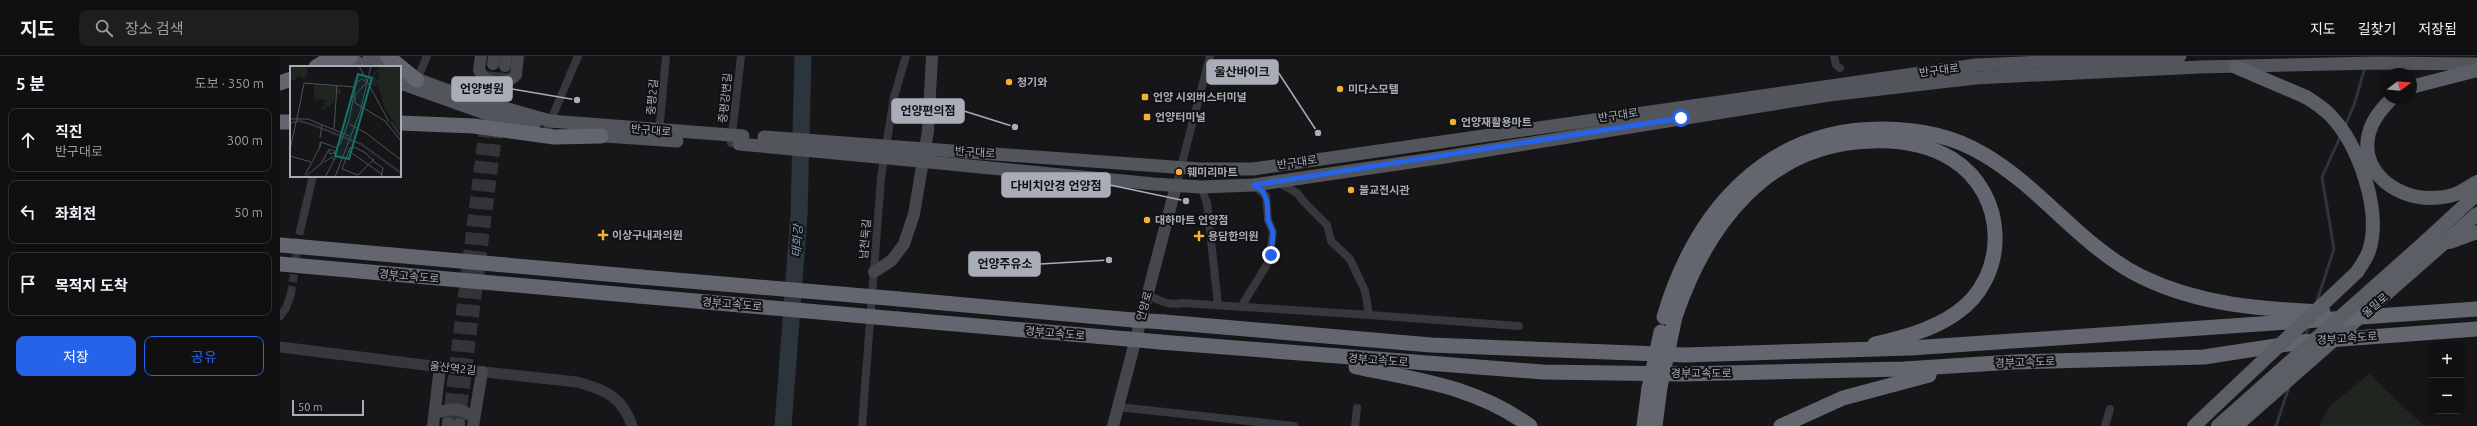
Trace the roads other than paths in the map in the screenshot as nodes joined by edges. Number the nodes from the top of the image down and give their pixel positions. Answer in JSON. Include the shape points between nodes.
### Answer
{"nodes":[{"id":1,"x":347,"y":56,"type":"edge"},
{"id":2,"x":387,"y":56,"type":"edge"},
{"id":3,"x":427,"y":56,"type":"edge"},
{"id":4,"x":481,"y":56,"type":"edge"},
{"id":5,"x":518,"y":56,"type":"edge"},
{"id":6,"x":578,"y":56,"type":"edge"},
{"id":7,"x":666,"y":56,"type":"edge"},
{"id":8,"x":741,"y":56,"type":"edge"},
{"id":9,"x":906,"y":56,"type":"edge"},
{"id":10,"x":932,"y":56,"type":"edge"},
{"id":11,"x":1210,"y":56,"type":"edge"},
{"id":12,"x":1834,"y":56,"type":"edge"},
{"id":13,"x":2171,"y":56,"type":"edge"},
{"id":14,"x":2180,"y":56,"type":"edge"},
{"id":15,"x":2131,"y":61,"type":"edge"},
{"id":16,"x":361,"y":62,"type":"edge"},
{"id":17,"x":328,"y":63,"type":"edge"},
{"id":18,"x":2477,"y":64,"type":"edge"},
{"id":19,"x":384,"y":66,"type":"edge"},
{"id":20,"x":394,"y":66,"type":"edge"},
{"id":21,"x":2236,"y":67,"type":"junction"},
{"id":22,"x":1840,"y":68,"type":"dead end"},
{"id":23,"x":2477,"y":70,"type":"edge"},
{"id":24,"x":401,"y":74,"type":"edge"},
{"id":25,"x":290,"y":79,"type":"edge"},
{"id":26,"x":280,"y":83,"type":"edge"},
{"id":27,"x":406,"y":84,"type":"edge"},
{"id":28,"x":2417,"y":85,"type":"edge"},
{"id":29,"x":290,"y":88,"type":"edge"},
{"id":30,"x":280,"y":92,"type":"edge"},
{"id":31,"x":2386,"y":104,"type":"edge"},
{"id":32,"x":401,"y":124,"type":"edge"},
{"id":33,"x":549,"y":125,"type":"junction"},
{"id":34,"x":659,"y":135,"type":"junction"},
{"id":35,"x":601,"y":136,"type":"junction"},
{"id":36,"x":736,"y":139,"type":"junction"},
{"id":37,"x":924,"y":156,"type":"junction"},
{"id":38,"x":1180,"y":168,"type":"junction"},
{"id":39,"x":313,"y":177,"type":"edge"},
{"id":40,"x":1275,"y":181,"type":"junction"},
{"id":41,"x":2477,"y":182,"type":"edge"},
{"id":42,"x":1254,"y":185,"type":"junction"},
{"id":43,"x":1176,"y":186,"type":"junction"},
{"id":44,"x":1200,"y":187,"type":"junction"},
{"id":45,"x":2477,"y":194,"type":"edge"},
{"id":46,"x":2477,"y":214,"type":"edge"},
{"id":47,"x":300,"y":231,"type":"tunnel mouth"},
{"id":48,"x":2477,"y":232,"type":"edge"},
{"id":49,"x":280,"y":245,"type":"edge"},
{"id":50,"x":2441,"y":247,"type":"junction"},
{"id":51,"x":280,"y":264,"type":"edge"},
{"id":52,"x":874,"y":272,"type":"junction"},
{"id":53,"x":291,"y":294,"type":"tunnel mouth"},
{"id":54,"x":1148,"y":294,"type":"junction"},
{"id":55,"x":1218,"y":305,"type":"junction"},
{"id":56,"x":1241,"y":307,"type":"junction"},
{"id":57,"x":2477,"y":309,"type":"edge"},
{"id":58,"x":1369,"y":315,"type":"junction"},
{"id":59,"x":280,"y":316,"type":"edge"},
{"id":60,"x":2278,"y":316,"type":"junction"},
{"id":61,"x":1669,"y":317,"type":"junction"},
{"id":62,"x":1519,"y":326,"type":"dead end"},
{"id":63,"x":2477,"y":329,"type":"edge"},
{"id":64,"x":280,"y":347,"type":"edge"},
{"id":65,"x":1827,"y":352,"type":"junction"},
{"id":66,"x":1289,"y":353,"type":"junction"},
{"id":67,"x":2013,"y":362,"type":"junction"},
{"id":68,"x":440,"y":367,"type":"junction"},
{"id":69,"x":482,"y":372,"type":"junction"},
{"id":70,"x":1654,"y":387,"type":"junction"},
{"id":71,"x":1118,"y":407,"type":"junction"},
{"id":72,"x":1357,"y":408,"type":"dead end"},
{"id":73,"x":2110,"y":409,"type":"dead end"},
{"id":74,"x":435,"y":413,"type":"junction"},
{"id":75,"x":474,"y":422,"type":"edge"},
{"id":76,"x":433,"y":426,"type":"edge"},
{"id":77,"x":632,"y":426,"type":"edge"},
{"id":78,"x":862,"y":426,"type":"edge"},
{"id":79,"x":1113,"y":426,"type":"edge"},
{"id":80,"x":1294,"y":426,"type":"edge"},
{"id":81,"x":1355,"y":426,"type":"edge"},
{"id":82,"x":1530,"y":426,"type":"edge"},
{"id":83,"x":1644,"y":426,"type":"edge"},
{"id":84,"x":1655,"y":426,"type":"edge"},
{"id":85,"x":1781,"y":426,"type":"edge"},
{"id":86,"x":2105,"y":426,"type":"edge"},
{"id":87,"x":2194,"y":426,"type":"edge"},
{"id":88,"x":2218,"y":426,"type":"edge"},
{"id":89,"x":2236,"y":426,"type":"edge"}],
"edges":[{"from":1,"to":16,"type":"main road"},
{"from":2,"to":20,"type":"highway"},
{"from":3,"to":27,"type":"street"},
{"from":4,"to":5,"type":"main road","via":[[479,70],[484,78],[495,83],[509,82],[516,75]]},
{"from":6,"to":33,"type":"street"},
{"from":7,"to":34,"type":"street","name":"중평2길"},
{"from":8,"to":36,"type":"street","name":"중평강변길"},
{"from":9,"to":52,"type":"street","name":"남천둑길","via":[[894,97],[881,178]]},
{"from":10,"to":37,"type":"main road"},
{"from":11,"to":38,"type":"street"},
{"from":12,"to":22,"type":"street","via":[[1836,65]]},
{"from":13,"to":14,"type":"main road","name":"반구대로"},
{"from":13,"to":15,"type":"main road","name":"반구대로"},
{"from":15,"to":21,"type":"main road","name":"반구대로"},
{"from":15,"to":38,"type":"main road","name":"반구대로","via":[[1976,65],[1253,169]]},
{"from":15,"to":40,"type":"main road","name":"반구대로","via":[[1829,95],[1445,157]]},
{"from":16,"to":17,"type":"highway","bridge":true},
{"from":16,"to":19,"type":"main road"},
{"from":18,"to":21,"type":"main road","name":"반구대로","via":[[2349,63]]},
{"from":21,"to":87,"type":"highway","bridge":true,"via":[[2306,97],[2331,116],[2354,150],[2368,184],[2373,212],[2372,237],[2368,253],[2357,272]]},
{"from":23,"to":28,"type":"highway"},
{"from":24,"to":27,"type":"main road","name":"반구대로"},
{"from":25,"to":26,"type":"highway"},
{"from":27,"to":33,"type":"main road","name":"반구대로"},
{"from":29,"to":30,"type":"highway"},
{"from":31,"to":41,"type":"highway","via":[[2378,112],[2368,135],[2372,164],[2384,182],[2408,196],[2432,198],[2455,195]]},
{"from":32,"to":35,"type":"highway","via":[[474,126],[554,137]]},
{"from":33,"to":34,"type":"main road","name":"반구대로"},
{"from":33,"to":35,"type":"main road","name":"반구대로"},
{"from":34,"to":35,"type":"main road","name":"반구대로"},
{"from":34,"to":36,"type":"main road","name":"반구대로"},
{"from":36,"to":37,"type":"main road","name":"반구대로","bridge":true},
{"from":37,"to":38,"type":"main road","name":"반구대로"},
{"from":37,"to":43,"type":"main road","name":"반구대로"},
{"from":37,"to":52,"type":"main road","via":[[914,214],[904,244],[892,260]]},
{"from":38,"to":43,"type":"street"},
{"from":39,"to":47,"type":"street"},
{"from":40,"to":42,"type":"main road","name":"반구대로"},
{"from":40,"to":58,"type":"street","via":[[1298,192],[1304,202],[1327,225],[1331,241],[1346,254],[1355,268],[1365,291]]},
{"from":42,"to":44,"type":"main road","name":"반구대로"},
{"from":42,"to":56,"type":"street","via":[[1266,196],[1273,240],[1269,261]]},
{"from":43,"to":44,"type":"main road","name":"반구대로"},
{"from":43,"to":54,"type":"main road","name":"언양로"},
{"from":44,"to":55,"type":"street","via":[[1207,203]]},
{"from":45,"to":88,"type":"highway","bridge":true},
{"from":46,"to":50,"type":"highway","name":"울밀로"},
{"from":48,"to":50,"type":"highway"},
{"from":49,"to":65,"type":"highway","name":"경부고속도로","bridge":true,"via":[[1325,338],[1496,349],[1685,355]]},
{"from":50,"to":89,"type":"highway","name":"울밀로"},
{"from":51,"to":66,"type":"highway","name":"경부고속도로","bridge":true},
{"from":52,"to":78,"type":"street","name":"남천둑길"},
{"from":53,"to":59,"type":"street"},
{"from":54,"to":55,"type":"street","via":[[1165,304]]},
{"from":54,"to":71,"type":"main road","name":"언양로"},
{"from":55,"to":56,"type":"street"},
{"from":56,"to":58,"type":"street"},
{"from":57,"to":60,"type":"highway","bridge":true,"via":[[2388,315]]},
{"from":58,"to":62,"type":"street"},
{"from":60,"to":61,"type":"highway","via":[[2225,304],[2158,284],[2106,255],[2025,182],[1980,152],[1954,141],[1927,134],[1876,129],[1838,134],[1805,144],[1772,158],[1749,175],[1720,204],[1701,230],[1678,275]]},
{"from":60,"to":65,"type":"highway","name":"경부고속도로","via":[[1919,348]]},
{"from":61,"to":65,"type":"highway","via":[[1716,228],[1743,196],[1783,167],[1826,148],[1869,141],[1914,144],[1951,159],[1967,171],[1980,186],[1993,215],[1994,254],[1982,287],[1963,309],[1941,322],[1878,343]]},
{"from":61,"to":70,"type":"highway","bridge":true},
{"from":63,"to":67,"type":"highway","name":"경부고속도로","bridge":true,"via":[[2301,342],[2204,357]]},
{"from":64,"to":68,"type":"street","name":"울산역2길"},
{"from":66,"to":67,"type":"highway","name":"경부고속도로","via":[[1543,372],[1683,374],[1904,369]]},
{"from":66,"to":82,"type":"highway","via":[[1451,387],[1495,404]]},
{"from":67,"to":85,"type":"highway","via":[[1934,374],[1881,386],[1828,403]]},
{"from":68,"to":69,"type":"street","name":"울산역2길"},
{"from":68,"to":74,"type":"main road"},
{"from":69,"to":75,"type":"main road"},
{"from":69,"to":77,"type":"street","name":"울산역2길","via":[[577,382],[596,387],[621,402]]},
{"from":70,"to":83,"type":"highway"},
{"from":70,"to":84,"type":"highway"},
{"from":71,"to":79,"type":"main road","name":"언양로"},
{"from":71,"to":80,"type":"street"},
{"from":72,"to":81,"type":"street"},
{"from":73,"to":86,"type":"street"},
{"from":74,"to":75,"type":"main road","via":[[456,408],[466,412]]},
{"from":74,"to":76,"type":"main road"}]}
